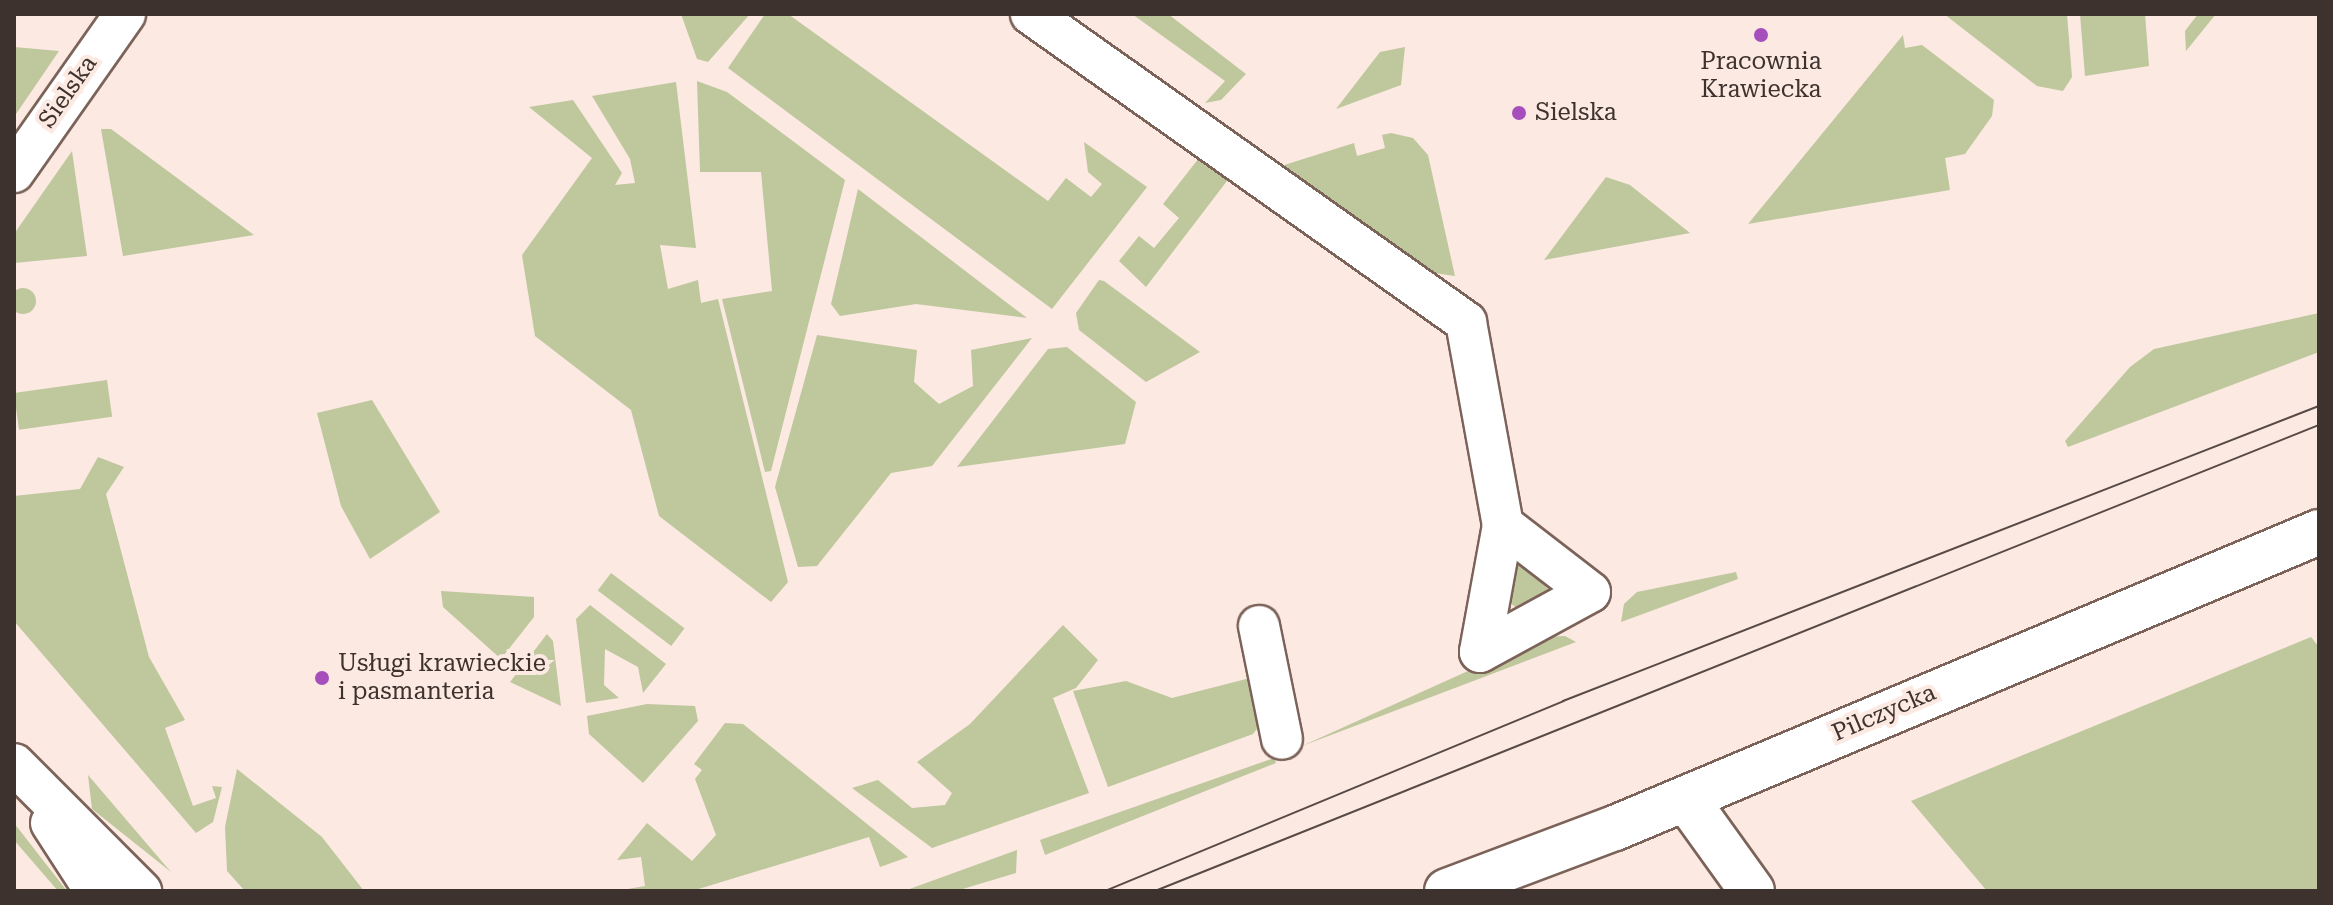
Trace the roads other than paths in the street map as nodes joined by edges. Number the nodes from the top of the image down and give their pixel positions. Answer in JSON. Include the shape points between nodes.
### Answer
{"nodes":[{"id":1,"x":125,"y":14,"type":"edge"},
{"id":2,"x":1031,"y":14,"type":"edge"},
{"id":3,"x":14,"y":172,"type":"edge"},
{"id":4,"x":1503,"y":525,"type":"dead end"},
{"id":5,"x":2319,"y":532,"type":"edge"},
{"id":6,"x":1259,"y":626,"type":"dead end"},
{"id":7,"x":1282,"y":739,"type":"dead end"},
{"id":8,"x":14,"y":765,"type":"edge"},
{"id":9,"x":1686,"y":799,"type":"junction"},
{"id":10,"x":95,"y":891,"type":"edge"},
{"id":11,"x":141,"y":891,"type":"edge"},
{"id":12,"x":1447,"y":891,"type":"edge"},
{"id":13,"x":1752,"y":891,"type":"edge"}],
"edges":[{"from":1,"to":3,"type":"street","name":"Sielska"},
{"from":2,"to":4,"type":"street","via":[[1466,322]]},
{"from":5,"to":9,"type":"street","name":"Pilczycka"},
{"from":6,"to":7,"type":"street"},
{"from":8,"to":10,"type":"street"},
{"from":8,"to":11,"type":"street"},
{"from":9,"to":12,"type":"street","name":"Pilczycka"},
{"from":9,"to":13,"type":"street"}]}
